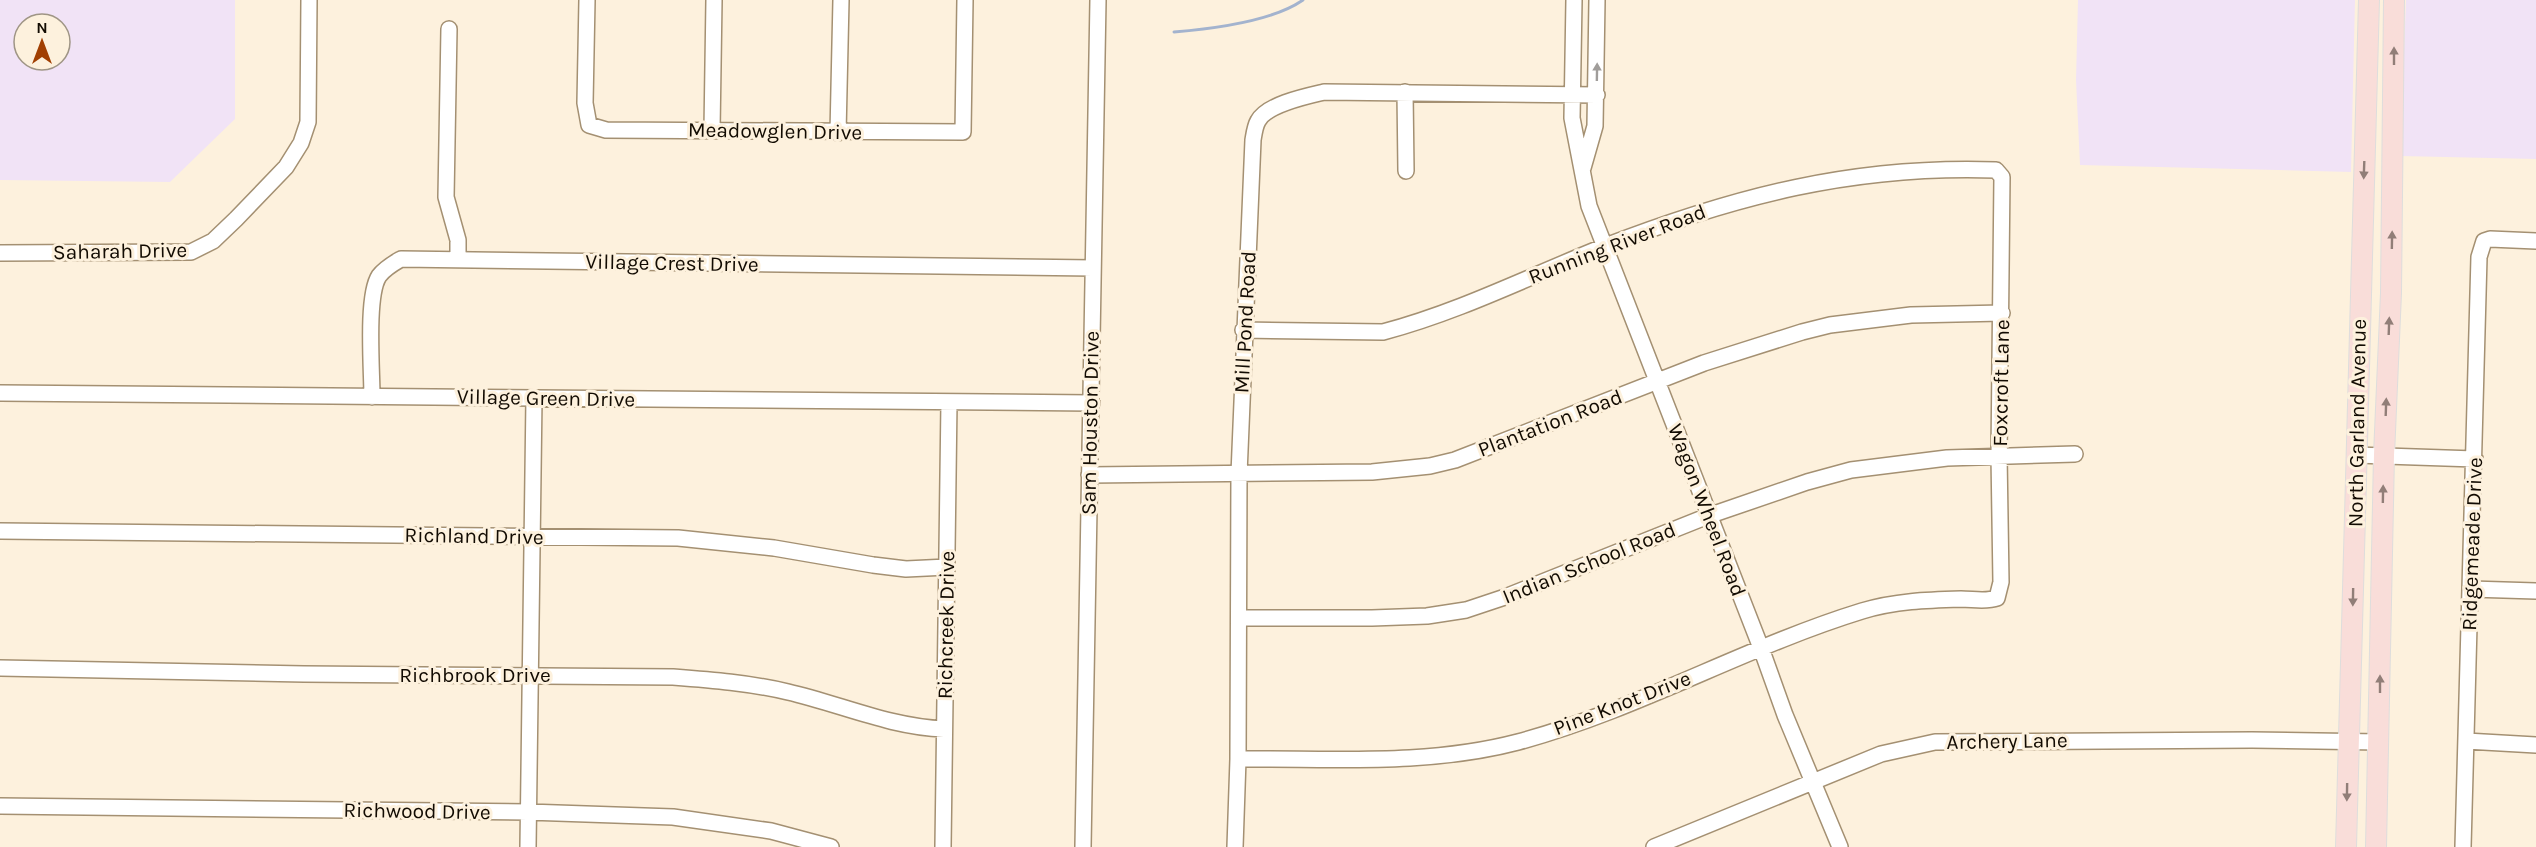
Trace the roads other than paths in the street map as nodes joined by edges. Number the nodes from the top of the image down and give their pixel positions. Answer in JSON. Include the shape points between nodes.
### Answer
{"nodes":[{"id":1,"x":309,"y":0,"type":"edge"},
{"id":2,"x":587,"y":0,"type":"edge"},
{"id":3,"x":714,"y":0,"type":"edge"},
{"id":4,"x":841,"y":0,"type":"edge"},
{"id":5,"x":965,"y":0,"type":"edge"},
{"id":6,"x":1098,"y":0,"type":"edge"},
{"id":7,"x":1574,"y":0,"type":"edge"},
{"id":8,"x":1598,"y":0,"type":"edge"},
{"id":9,"x":2369,"y":0,"type":"edge"},
{"id":10,"x":2394,"y":0,"type":"edge"},
{"id":11,"x":449,"y":29,"type":"dead end"},
{"id":12,"x":1405,"y":92,"type":"junction"},
{"id":13,"x":1572,"y":95,"type":"junction"},
{"id":14,"x":1597,"y":95,"type":"junction"},
{"id":15,"x":2366,"y":112,"type":"junction"},
{"id":16,"x":2394,"y":112,"type":"junction"},
{"id":17,"x":712,"y":130,"type":"junction"},
{"id":18,"x":838,"y":133,"type":"junction"},
{"id":19,"x":1996,"y":170,"type":"joint"},
{"id":20,"x":1406,"y":171,"type":"dead end"},
{"id":21,"x":1582,"y":171,"type":"junction"},
{"id":22,"x":2536,"y":241,"type":"edge"},
{"id":23,"x":1603,"y":247,"type":"junction"},
{"id":24,"x":0,"y":253,"type":"edge"},
{"id":25,"x":458,"y":260,"type":"junction"},
{"id":26,"x":1093,"y":268,"type":"junction"},
{"id":27,"x":2360,"y":293,"type":"junction"},
{"id":28,"x":2391,"y":293,"type":"junction"},
{"id":29,"x":2002,"y":313,"type":"junction"},
{"id":30,"x":1243,"y":330,"type":"junction"},
{"id":31,"x":1657,"y":381,"type":"junction"},
{"id":32,"x":0,"y":393,"type":"edge"},
{"id":33,"x":372,"y":397,"type":"junction"},
{"id":34,"x":534,"y":398,"type":"junction"},
{"id":35,"x":950,"y":402,"type":"junction"},
{"id":36,"x":1092,"y":403,"type":"junction"},
{"id":37,"x":2075,"y":454,"type":"dead end"},
{"id":38,"x":1999,"y":455,"type":"junction"},
{"id":39,"x":2356,"y":455,"type":"junction"},
{"id":40,"x":2384,"y":455,"type":"junction"},
{"id":41,"x":2475,"y":459,"type":"junction"},
{"id":42,"x":1239,"y":474,"type":"junction"},
{"id":43,"x":1089,"y":475,"type":"junction"},
{"id":44,"x":1708,"y":516,"type":"junction"},
{"id":45,"x":0,"y":531,"type":"edge"},
{"id":46,"x":532,"y":536,"type":"junction"},
{"id":47,"x":947,"y":567,"type":"junction"},
{"id":48,"x":2354,"y":568,"type":"junction"},
{"id":49,"x":2471,"y":589,"type":"junction"},
{"id":50,"x":2536,"y":591,"type":"edge"},
{"id":51,"x":1997,"y":598,"type":"joint"},
{"id":52,"x":1239,"y":618,"type":"junction"},
{"id":53,"x":2380,"y":618,"type":"junction"},
{"id":54,"x":1761,"y":648,"type":"junction"},
{"id":55,"x":0,"y":669,"type":"edge"},
{"id":56,"x":530,"y":675,"type":"junction"},
{"id":57,"x":944,"y":729,"type":"junction"},
{"id":58,"x":2348,"y":741,"type":"junction"},
{"id":59,"x":2466,"y":741,"type":"junction"},
{"id":60,"x":2379,"y":742,"type":"junction"},
{"id":61,"x":2536,"y":745,"type":"edge"},
{"id":62,"x":1238,"y":759,"type":"junction"},
{"id":63,"x":1813,"y":781,"type":"junction"},
{"id":64,"x":0,"y":806,"type":"edge"},
{"id":65,"x":528,"y":812,"type":"junction"},
{"id":66,"x":1681,"y":842,"type":"edge"},
{"id":67,"x":528,"y":847,"type":"edge"},
{"id":68,"x":831,"y":847,"type":"edge"},
{"id":69,"x":943,"y":847,"type":"edge"},
{"id":70,"x":1083,"y":847,"type":"edge"},
{"id":71,"x":1235,"y":847,"type":"edge"},
{"id":72,"x":1654,"y":847,"type":"edge"},
{"id":73,"x":1840,"y":847,"type":"edge"},
{"id":74,"x":2346,"y":847,"type":"edge"},
{"id":75,"x":2376,"y":847,"type":"edge"},
{"id":76,"x":2463,"y":847,"type":"edge"}],
"edges":[{"from":1,"to":24,"type":"street","name":"Saharah Drive","via":[[308,122],[301,143],[286,166],[213,241],[191,252]]},
{"from":2,"to":17,"type":"street","name":"Meadowglen Drive","via":[[585,103],[589,125],[606,130]]},
{"from":3,"to":17,"type":"street"},
{"from":4,"to":18,"type":"street"},
{"from":5,"to":18,"type":"street","name":"Meadowglen Drive","via":[[963,132]]},
{"from":6,"to":26,"type":"street","name":"Sam Houston Drive"},
{"from":7,"to":13,"type":"street","name":"Wagon Wheel Road"},
{"from":14,"to":8,"type":"street","name":"Wagon Wheel Road","one_way":true},
{"from":9,"to":15,"type":"main road","name":"North Garland Avenue"},
{"from":16,"to":10,"type":"main road","name":"North Garland Avenue","one_way":true},
{"from":11,"to":25,"type":"street","via":[[446,197],[458,240]]},
{"from":12,"to":13,"type":"street","name":"Mill Pond Road"},
{"from":12,"to":20,"type":"street"},
{"from":12,"to":30,"type":"street","name":"Mill Pond Road","via":[[1324,92],[1266,111],[1257,121]]},
{"from":13,"to":14,"type":"street","name":"Mill Pond Road"},
{"from":13,"to":21,"type":"street","name":"Wagon Wheel Road","via":[[1572,118]]},
{"from":14,"to":21,"type":"street","name":"Wagon Wheel Road","via":[[1595,126]]},
{"from":15,"to":16,"type":"main road"},
{"from":15,"to":27,"type":"main road","name":"North Garland Avenue","one_way":true},
{"from":28,"to":16,"type":"main road","name":"North Garland Avenue","one_way":true},
{"from":17,"to":18,"type":"street","name":"Meadowglen Drive"},
{"from":19,"to":23,"type":"street","name":"Running River Road","via":[[1898,171],[1824,180],[1705,210]]},
{"from":19,"to":29,"type":"street","name":"Foxcroft Lane","via":[[2002,177]]},
{"from":21,"to":23,"type":"street","name":"Wagon Wheel Road"},
{"from":22,"to":41,"type":"street","name":"Ridgemeade Drive","via":[[2490,239],[2484,241],[2479,257]]},
{"from":23,"to":30,"type":"street","name":"Running River Road","via":[[1436,316],[1383,332]]},
{"from":23,"to":31,"type":"street","name":"Wagon Wheel Road"},
{"from":25,"to":26,"type":"street","name":"Village Crest Drive"},
{"from":25,"to":33,"type":"street","name":"Village Crest Drive","via":[[401,259],[379,277],[372,295]]},
{"from":26,"to":36,"type":"street","name":"Sam Houston Drive"},
{"from":27,"to":28,"type":"main road"},
{"from":27,"to":39,"type":"main road","name":"North Garland Avenue"},
{"from":40,"to":28,"type":"main road","name":"North Garland Avenue","one_way":true},
{"from":29,"to":31,"type":"street","name":"Plantation Road","via":[[1911,315],[1830,325],[1742,349]]},
{"from":29,"to":38,"type":"street","name":"Foxcroft Lane"},
{"from":30,"to":42,"type":"street","name":"Mill Pond Road"},
{"from":31,"to":42,"type":"street","name":"Plantation Road","via":[[1455,460],[1430,466],[1372,472]]},
{"from":31,"to":44,"type":"street","name":"Wagon Wheel Road"},
{"from":32,"to":33,"type":"street","name":"Village Green Drive"},
{"from":33,"to":34,"type":"street","name":"Village Green Drive"},
{"from":34,"to":35,"type":"street","name":"Village Green Drive"},
{"from":34,"to":46,"type":"street"},
{"from":35,"to":36,"type":"street","name":"Village Green Drive"},
{"from":35,"to":47,"type":"street","name":"Richcreek Drive"},
{"from":36,"to":43,"type":"street","name":"Sam Houston Drive"},
{"from":37,"to":38,"type":"street","name":"Indian School Road"},
{"from":38,"to":44,"type":"street","name":"Indian School Road","via":[[1851,470]]},
{"from":38,"to":51,"type":"street","name":"Foxcroft Lane","via":[[2001,582]]},
{"from":39,"to":40,"type":"street"},
{"from":39,"to":48,"type":"main road","name":"North Garland Avenue"},
{"from":40,"to":41,"type":"street"},
{"from":53,"to":40,"type":"main road","name":"North Garland Avenue","one_way":true},
{"from":41,"to":49,"type":"street","name":"Ridgemeade Drive"},
{"from":42,"to":43,"type":"street","name":"Plantation Road"},
{"from":42,"to":52,"type":"street","name":"Mill Pond Road"},
{"from":43,"to":70,"type":"street","name":"Sam Houston Drive"},
{"from":44,"to":52,"type":"street","name":"Indian School Road","via":[[1466,610],[1372,618]]},
{"from":44,"to":54,"type":"street","name":"Wagon Wheel Road"},
{"from":45,"to":46,"type":"street","name":"Richland Drive"},
{"from":46,"to":47,"type":"street","name":"Richland Drive","via":[[719,541],[873,565]]},
{"from":46,"to":56,"type":"street"},
{"from":47,"to":57,"type":"street","name":"Richcreek Drive"},
{"from":48,"to":53,"type":"main road","via":[[2368,572]]},
{"from":48,"to":58,"type":"main road","name":"North Garland Avenue","one_way":true},
{"from":49,"to":50,"type":"street"},
{"from":49,"to":59,"type":"street","name":"Ridgemeade Drive"},
{"from":51,"to":54,"type":"street","name":"Pine Knot Drive","via":[[1902,601]]},
{"from":52,"to":62,"type":"street","name":"Mill Pond Road"},
{"from":60,"to":53,"type":"main road","name":"North Garland Avenue","one_way":true},
{"from":54,"to":62,"type":"street","name":"Pine Knot Drive","via":[[1597,715],[1518,741],[1426,757]]},
{"from":54,"to":63,"type":"street","name":"Wagon Wheel Road"},
{"from":55,"to":56,"type":"street","name":"Richbrook Drive"},
{"from":56,"to":57,"type":"street","name":"Richbrook Drive","via":[[673,677],[746,684],[904,725]]},
{"from":56,"to":65,"type":"street"},
{"from":57,"to":69,"type":"street","name":"Richcreek Drive"},
{"from":58,"to":60,"type":"street","name":"Archery Lane"},
{"from":58,"to":63,"type":"street","name":"Archery Lane","via":[[1935,742],[1881,754]]},
{"from":58,"to":74,"type":"main road","name":"North Garland Avenue","one_way":true},
{"from":59,"to":61,"type":"street"},
{"from":59,"to":76,"type":"street","name":"Ridgemeade Drive"},
{"from":60,"to":75,"type":"main road","name":"North Garland Avenue"},
{"from":62,"to":71,"type":"street","name":"Mill Pond Road"},
{"from":63,"to":66,"type":"street","name":"Archery Lane"},
{"from":63,"to":73,"type":"street","name":"Wagon Wheel Road"},
{"from":64,"to":65,"type":"street","name":"Richwood Drive"},
{"from":65,"to":67,"type":"street"},
{"from":65,"to":68,"type":"street","name":"Richwood Drive","via":[[672,817],[771,831]]},
{"from":66,"to":72,"type":"street","name":"Archery Lane"}]}
